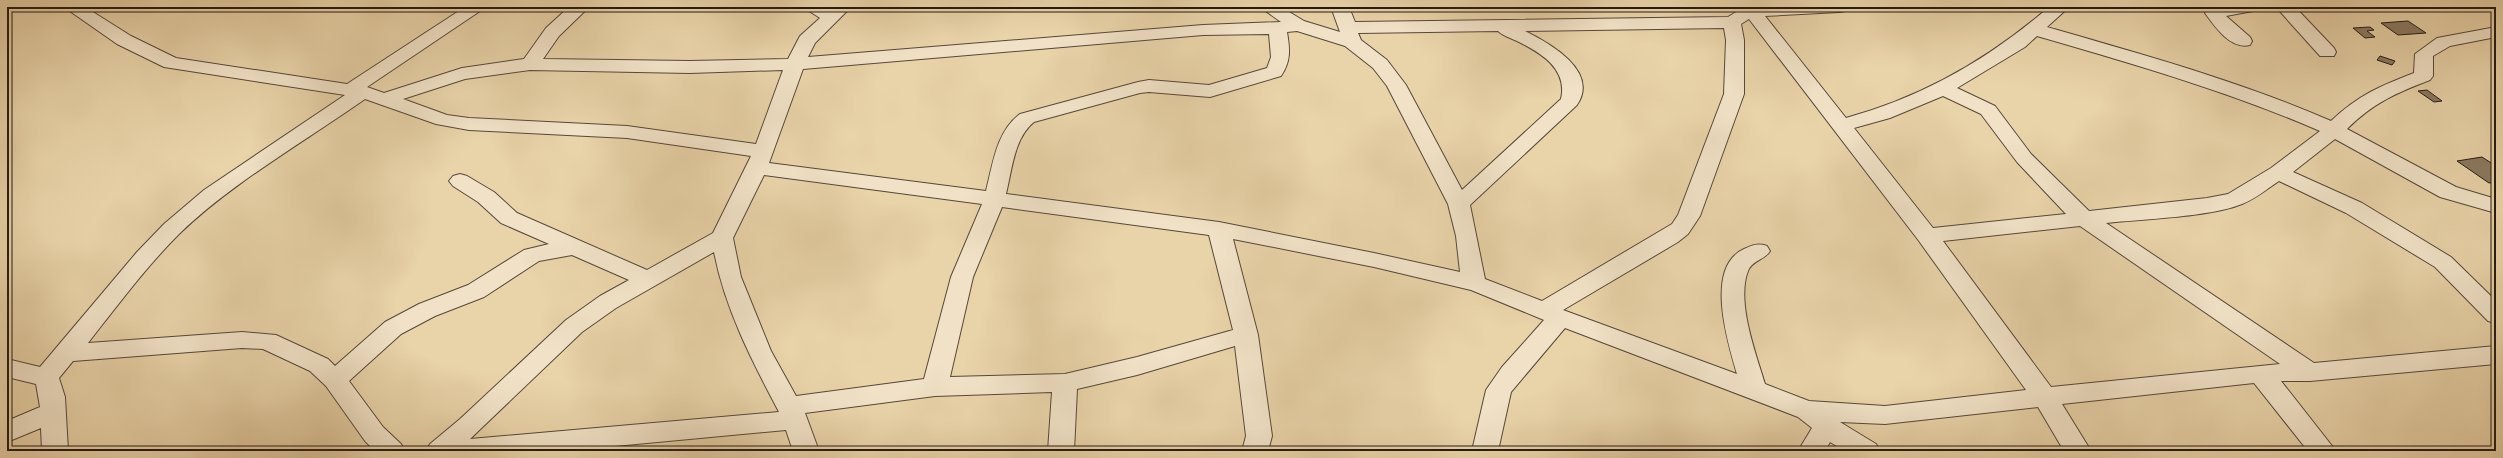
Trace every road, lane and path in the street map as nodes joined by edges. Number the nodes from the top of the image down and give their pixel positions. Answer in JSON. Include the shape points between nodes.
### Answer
{"nodes":[{"id":1,"x":73,"y":7,"type":"edge"},
{"id":2,"x":477,"y":7,"type":"edge"},
{"id":3,"x":580,"y":7,"type":"edge"},
{"id":4,"x":812,"y":7,"type":"edge"},
{"id":5,"x":1269,"y":7,"type":"edge"},
{"id":6,"x":1340,"y":7,"type":"edge"},
{"id":7,"x":1839,"y":7,"type":"edge"},
{"id":8,"x":2060,"y":7,"type":"edge"},
{"id":9,"x":2246,"y":7,"type":"edge"},
{"id":10,"x":2285,"y":7,"type":"edge"},
{"id":11,"x":1750,"y":9,"type":"edge"},
{"id":12,"x":837,"y":12,"type":"edge"},
{"id":13,"x":1732,"y":22,"type":"junction"},
{"id":14,"x":1499,"y":26,"type":"junction"},
{"id":15,"x":1287,"y":27,"type":"junction"},
{"id":16,"x":2034,"y":29,"type":"junction"},
{"id":17,"x":2496,"y":32,"type":"edge"},
{"id":18,"x":1350,"y":35,"type":"junction"},
{"id":19,"x":2243,"y":41,"type":"dead end"},
{"id":20,"x":2327,"y":52,"type":"dead end"},
{"id":21,"x":530,"y":64,"type":"junction"},
{"id":22,"x":795,"y":64,"type":"junction"},
{"id":23,"x":1943,"y":89,"type":"junction"},
{"id":24,"x":357,"y":91,"type":"junction"},
{"id":25,"x":384,"y":99,"type":"junction"},
{"id":26,"x":1842,"y":125,"type":"junction"},
{"id":27,"x":2334,"y":130,"type":"junction"},
{"id":28,"x":760,"y":159,"type":"junction"},
{"id":29,"x":2278,"y":173,"type":"junction"},
{"id":30,"x":460,"y":181,"type":"dead end"},
{"id":31,"x":994,"y":201,"type":"junction"},
{"id":32,"x":1459,"y":204,"type":"junction"},
{"id":33,"x":2496,"y":206,"type":"edge"},
{"id":34,"x":2082,"y":217,"type":"junction"},
{"id":35,"x":1219,"y":229,"type":"junction"},
{"id":36,"x":1927,"y":236,"type":"junction"},
{"id":37,"x":722,"y":238,"type":"junction"},
{"id":38,"x":574,"y":247,"type":"junction"},
{"id":39,"x":1759,"y":250,"type":"dead end"},
{"id":40,"x":648,"y":279,"type":"junction"},
{"id":41,"x":1477,"y":284,"type":"junction"},
{"id":42,"x":1551,"y":314,"type":"junction"},
{"id":43,"x":2496,"y":315,"type":"edge"},
{"id":44,"x":1246,"y":335,"type":"junction"},
{"id":45,"x":66,"y":353,"type":"junction"},
{"id":46,"x":2496,"y":355,"type":"edge"},
{"id":47,"x":7,"y":368,"type":"edge"},
{"id":48,"x":2310,"y":372,"type":"junction"},
{"id":49,"x":2260,"y":373,"type":"junction"},
{"id":50,"x":46,"y":377,"type":"junction"},
{"id":51,"x":335,"y":380,"type":"junction"},
{"id":52,"x":1065,"y":383,"type":"junction"},
{"id":53,"x":935,"y":387,"type":"junction"},
{"id":54,"x":1754,"y":389,"type":"junction"},
{"id":55,"x":2044,"y":396,"type":"junction"},
{"id":56,"x":1807,"y":410,"type":"junction"},
{"id":57,"x":53,"y":412,"type":"junction"},
{"id":58,"x":793,"y":413,"type":"junction"},
{"id":59,"x":1827,"y":425,"type":"junction"},
{"id":60,"x":7,"y":432,"type":"edge"},
{"id":61,"x":55,"y":451,"type":"edge"},
{"id":62,"x":392,"y":451,"type":"edge"},
{"id":63,"x":439,"y":451,"type":"edge"},
{"id":64,"x":453,"y":451,"type":"edge"},
{"id":65,"x":806,"y":451,"type":"edge"},
{"id":66,"x":1061,"y":451,"type":"edge"},
{"id":67,"x":1255,"y":451,"type":"edge"},
{"id":68,"x":1485,"y":451,"type":"edge"},
{"id":69,"x":1811,"y":451,"type":"edge"},
{"id":70,"x":1867,"y":451,"type":"edge"},
{"id":71,"x":2078,"y":451,"type":"edge"},
{"id":72,"x":2323,"y":451,"type":"edge"}],
"edges":[{"from":1,"to":24,"type":"street","via":[[124,40],[171,63]]},
{"from":2,"to":24,"type":"street"},
{"from":3,"to":21,"type":"street","via":[[552,32]]},
{"from":4,"to":12,"type":"street"},
{"from":5,"to":15,"type":"street"},
{"from":6,"to":18,"type":"street"},
{"from":7,"to":11,"type":"street"},
{"from":8,"to":16,"type":"street"},
{"from":9,"to":19,"type":"street","via":[[2214,12],[2223,25]]},
{"from":10,"to":20,"type":"street"},
{"from":11,"to":13,"type":"street"},
{"from":11,"to":26,"type":"street"},
{"from":12,"to":22,"type":"street","via":[[807,40]]},
{"from":13,"to":14,"type":"street"},
{"from":13,"to":42,"type":"street","via":[[1735,40],[1734,94],[1689,216],[1680,229]]},
{"from":14,"to":18,"type":"street"},
{"from":14,"to":32,"type":"street","via":[[1535,42],[1556,57],[1571,75],[1574,92],[1570,101]]},
{"from":15,"to":18,"type":"street"},
{"from":15,"to":22,"type":"street","via":[[1203,30]]},
{"from":15,"to":31,"type":"street","via":[[1280,65],[1274,72],[1210,91],[1149,86],[1138,88],[1028,118],[1018,125],[1010,138]]},
{"from":16,"to":23,"type":"street","via":[[2018,43]]},
{"from":16,"to":27,"type":"street","via":[[2204,79],[2270,102]]},
{"from":17,"to":27,"type":"street","via":[[2444,42],[2424,54],[2423,76],[2380,93],[2358,107]]},
{"from":18,"to":32,"type":"street","via":[[1380,64],[1396,85]]},
{"from":21,"to":22,"type":"street","via":[[682,67]]},
{"from":21,"to":25,"type":"street","via":[[462,74]]},
{"from":22,"to":28,"type":"street"},
{"from":23,"to":26,"type":"street","via":[[1883,114]]},
{"from":23,"to":34,"type":"street","via":[[1988,110],[2024,158]]},
{"from":24,"to":25,"type":"street"},
{"from":24,"to":45,"type":"street","via":[[212,195],[172,229],[145,257]]},
{"from":25,"to":28,"type":"street","via":[[442,120],[469,124],[627,132]]},
{"from":26,"to":36,"type":"street"},
{"from":27,"to":29,"type":"street"},
{"from":27,"to":33,"type":"street","via":[[2448,192]]},
{"from":28,"to":31,"type":"street"},
{"from":28,"to":37,"type":"street"},
{"from":29,"to":34,"type":"street","via":[[2235,199],[2206,205]]},
{"from":29,"to":43,"type":"street","via":[[2354,208],[2443,262]]},
{"from":30,"to":38,"type":"street","via":[[486,197],[509,218]]},
{"from":31,"to":35,"type":"street"},
{"from":31,"to":53,"type":"street","via":[[962,277]]},
{"from":32,"to":41,"type":"street","via":[[1467,236],[1472,278]]},
{"from":34,"to":36,"type":"street"},
{"from":34,"to":48,"type":"street"},
{"from":35,"to":41,"type":"street"},
{"from":35,"to":44,"type":"street"},
{"from":36,"to":55,"type":"street"},
{"from":37,"to":40,"type":"street"},
{"from":37,"to":58,"type":"street","via":[[730,277],[756,344]]},
{"from":38,"to":40,"type":"street"},
{"from":38,"to":51,"type":"street","via":[[532,255],[476,291],[410,318],[393,328]]},
{"from":39,"to":54,"type":"street","via":[[1745,258],[1736,272],[1734,286],[1736,327]]},
{"from":40,"to":63,"type":"street","via":[[608,302],[574,326],[469,426]]},
{"from":41,"to":42,"type":"street"},
{"from":42,"to":54,"type":"street"},
{"from":42,"to":68,"type":"street","via":[[1499,390]]},
{"from":44,"to":52,"type":"street","via":[[1137,366]]},
{"from":44,"to":67,"type":"street","via":[[1259,436]]},
{"from":45,"to":50,"type":"street"},
{"from":45,"to":51,"type":"street","via":[[242,340],[268,342],[320,365]]},
{"from":46,"to":48,"type":"street"},
{"from":47,"to":50,"type":"street"},
{"from":48,"to":49,"type":"street"},
{"from":49,"to":55,"type":"street"},
{"from":49,"to":72,"type":"street"},
{"from":50,"to":57,"type":"street","via":[[52,396]]},
{"from":51,"to":62,"type":"street","via":[[374,434]]},
{"from":52,"to":53,"type":"street"},
{"from":52,"to":66,"type":"street"},
{"from":53,"to":58,"type":"street"},
{"from":54,"to":56,"type":"street"},
{"from":55,"to":56,"type":"street","via":[[1885,415]]},
{"from":55,"to":71,"type":"street"},
{"from":56,"to":59,"type":"street"},
{"from":57,"to":60,"type":"street"},
{"from":57,"to":61,"type":"street"},
{"from":58,"to":64,"type":"street"},
{"from":58,"to":65,"type":"street"},
{"from":59,"to":69,"type":"street"},
{"from":59,"to":70,"type":"street"}]}
